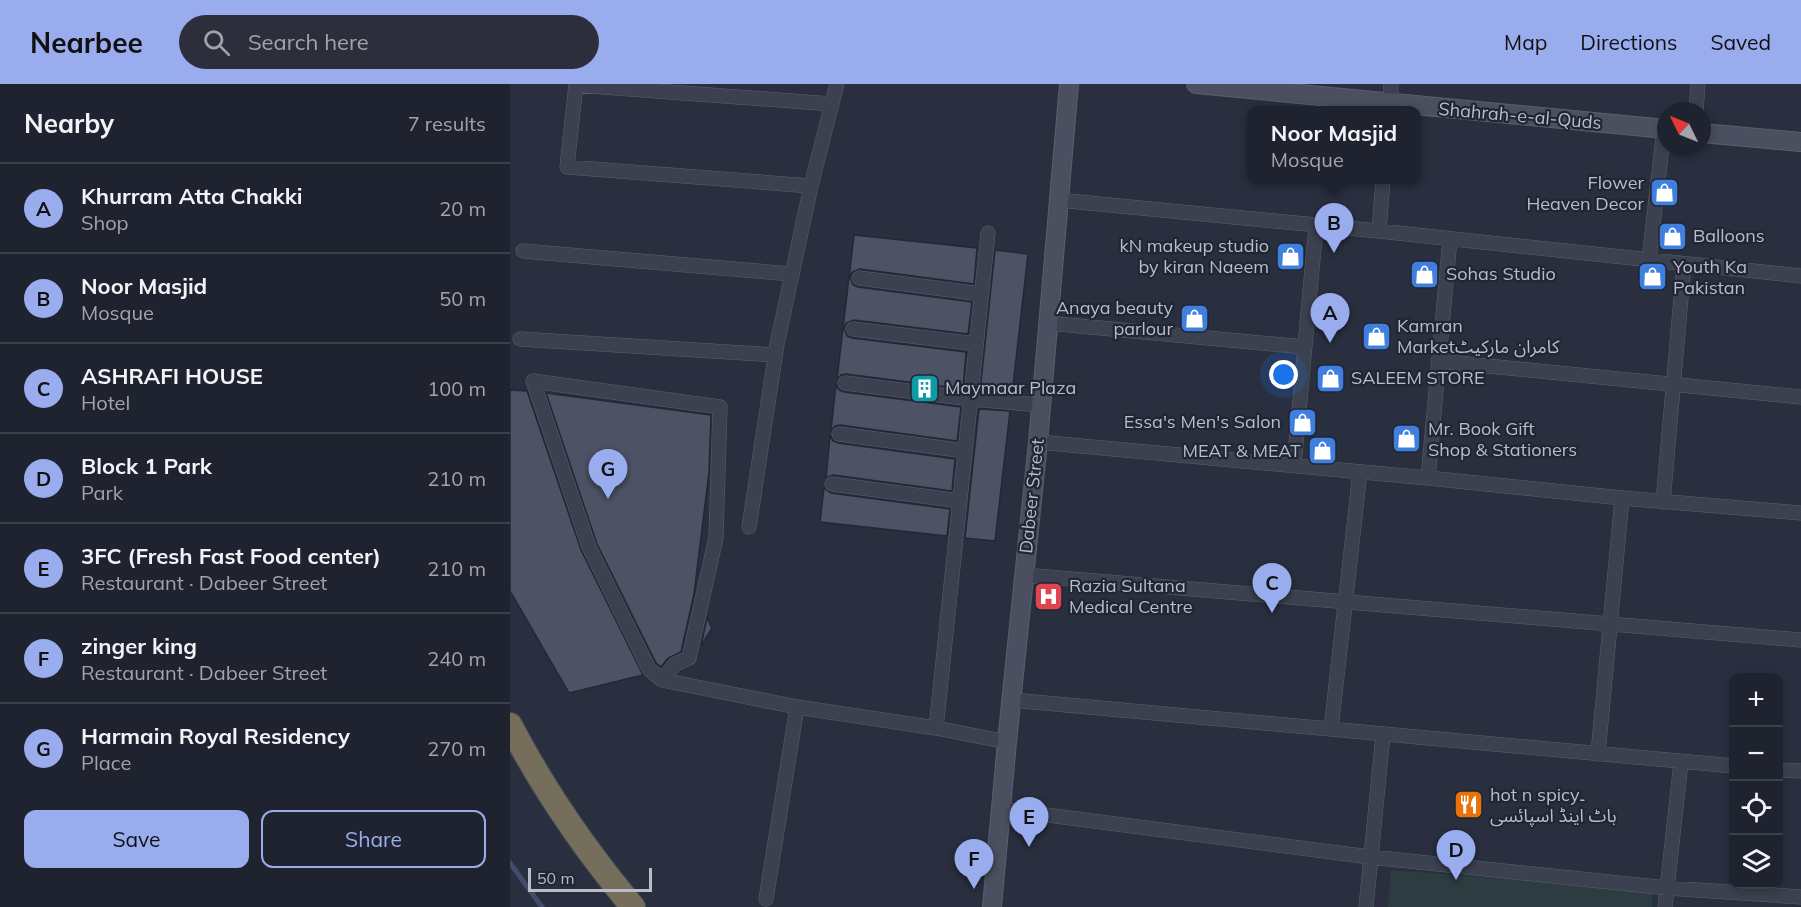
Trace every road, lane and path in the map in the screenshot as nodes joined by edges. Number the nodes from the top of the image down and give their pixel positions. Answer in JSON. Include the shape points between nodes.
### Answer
{"nodes":[{"id":1,"x":837,"y":84,"type":"edge"},
{"id":2,"x":1069,"y":84,"type":"edge"},
{"id":3,"x":1196,"y":84,"type":"edge"},
{"id":4,"x":1391,"y":84,"type":"edge"},
{"id":5,"x":1698,"y":84,"type":"edge"},
{"id":6,"x":576,"y":85,"type":"edge"},
{"id":7,"x":660,"y":88,"type":"edge"},
{"id":8,"x":748,"y":91,"type":"edge"},
{"id":9,"x":1697,"y":102,"type":"edge"},
{"id":10,"x":832,"y":104,"type":"junction"},
{"id":11,"x":1382,"y":106,"type":"edge"},
{"id":12,"x":1390,"y":106,"type":"edge"},
{"id":13,"x":1421,"y":109,"type":"edge"},
{"id":14,"x":1657,"y":128,"type":"edge"},
{"id":15,"x":1711,"y":134,"type":"edge"},
{"id":16,"x":1801,"y":142,"type":"edge"},
{"id":17,"x":1662,"y":156,"type":"edge"},
{"id":18,"x":1383,"y":184,"type":"edge"},
{"id":19,"x":811,"y":186,"type":"junction"},
{"id":20,"x":1058,"y":200,"type":"junction"},
{"id":21,"x":1316,"y":226,"type":"junction"},
{"id":22,"x":1379,"y":231,"type":"junction"},
{"id":23,"x":988,"y":233,"type":"dead end"},
{"id":24,"x":1450,"y":239,"type":"junction"},
{"id":25,"x":523,"y":251,"type":"dead end"},
{"id":26,"x":1649,"y":260,"type":"junction"},
{"id":27,"x":1684,"y":264,"type":"junction"},
{"id":28,"x":792,"y":273,"type":"junction"},
{"id":29,"x":1801,"y":276,"type":"edge"},
{"id":30,"x":859,"y":278,"type":"dead end"},
{"id":31,"x":981,"y":294,"type":"junction"},
{"id":32,"x":1047,"y":323,"type":"junction"},
{"id":33,"x":853,"y":329,"type":"dead end"},
{"id":34,"x":520,"y":339,"type":"dead end"},
{"id":35,"x":976,"y":344,"type":"junction"},
{"id":36,"x":1305,"y":347,"type":"junction"},
{"id":37,"x":775,"y":355,"type":"junction"},
{"id":38,"x":1438,"y":360,"type":"junction"},
{"id":39,"x":845,"y":383,"type":"dead end"},
{"id":40,"x":1673,"y":384,"type":"junction"},
{"id":41,"x":1801,"y":397,"type":"edge"},
{"id":42,"x":971,"y":399,"type":"junction"},
{"id":43,"x":1040,"y":405,"type":"junction"},
{"id":44,"x":839,"y":434,"type":"dead end"},
{"id":45,"x":1038,"y":442,"type":"junction"},
{"id":46,"x":965,"y":451,"type":"junction"},
{"id":47,"x":1294,"y":465,"type":"junction"},
{"id":48,"x":1360,"y":472,"type":"junction"},
{"id":49,"x":1428,"y":478,"type":"junction"},
{"id":50,"x":832,"y":484,"type":"dead end"},
{"id":51,"x":1622,"y":498,"type":"junction"},
{"id":52,"x":960,"y":501,"type":"junction"},
{"id":53,"x":1663,"y":502,"type":"junction"},
{"id":54,"x":1801,"y":513,"type":"edge"},
{"id":55,"x":749,"y":527,"type":"dead end"},
{"id":56,"x":1024,"y":575,"type":"junction"},
{"id":57,"x":1345,"y":602,"type":"junction"},
{"id":58,"x":1610,"y":624,"type":"junction"},
{"id":59,"x":1801,"y":640,"type":"edge"},
{"id":60,"x":662,"y":680,"type":"junction"},
{"id":61,"x":1012,"y":700,"type":"junction"},
{"id":62,"x":797,"y":707,"type":"junction"},
{"id":63,"x":510,"y":725,"type":"edge"},
{"id":64,"x":936,"y":728,"type":"junction"},
{"id":65,"x":1331,"y":729,"type":"junction"},
{"id":66,"x":1383,"y":735,"type":"junction"},
{"id":67,"x":1007,"y":742,"type":"junction"},
{"id":68,"x":1598,"y":754,"type":"junction"},
{"id":69,"x":1681,"y":762,"type":"junction"},
{"id":70,"x":1729,"y":766,"type":"edge"},
{"id":71,"x":1783,"y":770,"type":"edge"},
{"id":72,"x":1801,"y":771,"type":"edge"},
{"id":73,"x":1001,"y":810,"type":"junction"},
{"id":74,"x":1370,"y":857,"type":"junction"},
{"id":75,"x":1667,"y":888,"type":"junction"},
{"id":76,"x":1801,"y":897,"type":"edge"},
{"id":77,"x":766,"y":899,"type":"dead end"},
{"id":78,"x":633,"y":907,"type":"edge"},
{"id":79,"x":992,"y":907,"type":"edge"},
{"id":80,"x":1366,"y":907,"type":"edge"},
{"id":81,"x":1665,"y":907,"type":"edge"}],
"edges":[{"from":1,"to":10,"type":"street"},
{"from":2,"to":20,"type":"street","name":"Dabeer Street"},
{"from":3,"to":11,"type":"street","name":"Shahrah-e-al-Quds"},
{"from":4,"to":12,"type":"street"},
{"from":5,"to":9,"type":"street"},
{"from":6,"to":7,"type":"street"},
{"from":6,"to":19,"type":"street","via":[[567,166]]},
{"from":7,"to":8,"type":"street"},
{"from":8,"to":10,"type":"street"},
{"from":10,"to":19,"type":"street"},
{"from":13,"to":14,"type":"street","name":"Shahrah-e-al-Quds"},
{"from":15,"to":16,"type":"street"},
{"from":17,"to":26,"type":"street"},
{"from":18,"to":22,"type":"street"},
{"from":19,"to":28,"type":"street"},
{"from":20,"to":21,"type":"street"},
{"from":20,"to":32,"type":"street","name":"Dabeer Street"},
{"from":21,"to":22,"type":"street"},
{"from":21,"to":36,"type":"street"},
{"from":22,"to":24,"type":"street"},
{"from":23,"to":31,"type":"street"},
{"from":24,"to":26,"type":"street"},
{"from":24,"to":38,"type":"street"},
{"from":25,"to":28,"type":"street"},
{"from":26,"to":27,"type":"street"},
{"from":27,"to":29,"type":"street"},
{"from":27,"to":40,"type":"street"},
{"from":28,"to":37,"type":"street"},
{"from":30,"to":31,"type":"street"},
{"from":31,"to":35,"type":"street"},
{"from":32,"to":36,"type":"street"},
{"from":32,"to":43,"type":"street","name":"Dabeer Street"},
{"from":33,"to":35,"type":"street"},
{"from":34,"to":37,"type":"street"},
{"from":35,"to":42,"type":"street"},
{"from":36,"to":47,"type":"street"},
{"from":37,"to":55,"type":"street"},
{"from":38,"to":40,"type":"street"},
{"from":38,"to":49,"type":"street"},
{"from":39,"to":42,"type":"street"},
{"from":40,"to":41,"type":"street"},
{"from":40,"to":53,"type":"street"},
{"from":42,"to":43,"type":"street"},
{"from":42,"to":46,"type":"street"},
{"from":43,"to":45,"type":"street","name":"Dabeer Street"},
{"from":44,"to":46,"type":"street"},
{"from":45,"to":47,"type":"street"},
{"from":45,"to":56,"type":"street","name":"Dabeer Street"},
{"from":46,"to":52,"type":"street"},
{"from":47,"to":48,"type":"street"},
{"from":48,"to":49,"type":"street"},
{"from":48,"to":57,"type":"street"},
{"from":49,"to":51,"type":"street"},
{"from":50,"to":52,"type":"street"},
{"from":51,"to":53,"type":"street"},
{"from":51,"to":58,"type":"street"},
{"from":52,"to":64,"type":"street"},
{"from":53,"to":54,"type":"street"},
{"from":56,"to":57,"type":"street"},
{"from":56,"to":61,"type":"street","name":"Dabeer Street"},
{"from":57,"to":58,"type":"street"},
{"from":57,"to":65,"type":"street"},
{"from":58,"to":59,"type":"street"},
{"from":58,"to":68,"type":"street"},
{"from":60,"to":60,"type":"street","via":[[675,664],[689,658],[716,538],[720,407],[533,381],[589,547],[649,669]]},
{"from":60,"to":62,"type":"street"},
{"from":61,"to":65,"type":"street"},
{"from":61,"to":67,"type":"street","name":"Dabeer Street"},
{"from":62,"to":64,"type":"street"},
{"from":62,"to":77,"type":"street"},
{"from":63,"to":78,"type":"highway","via":[[599,867]]},
{"from":64,"to":67,"type":"street"},
{"from":65,"to":66,"type":"street"},
{"from":66,"to":68,"type":"street"},
{"from":66,"to":74,"type":"street"},
{"from":67,"to":73,"type":"street","name":"Dabeer Street"},
{"from":68,"to":69,"type":"street"},
{"from":69,"to":70,"type":"street"},
{"from":69,"to":75,"type":"street"},
{"from":71,"to":72,"type":"street"},
{"from":73,"to":74,"type":"street"},
{"from":73,"to":79,"type":"street","name":"Dabeer Street"},
{"from":74,"to":75,"type":"street"},
{"from":74,"to":80,"type":"street"},
{"from":75,"to":76,"type":"street"},
{"from":75,"to":81,"type":"street"}]}
